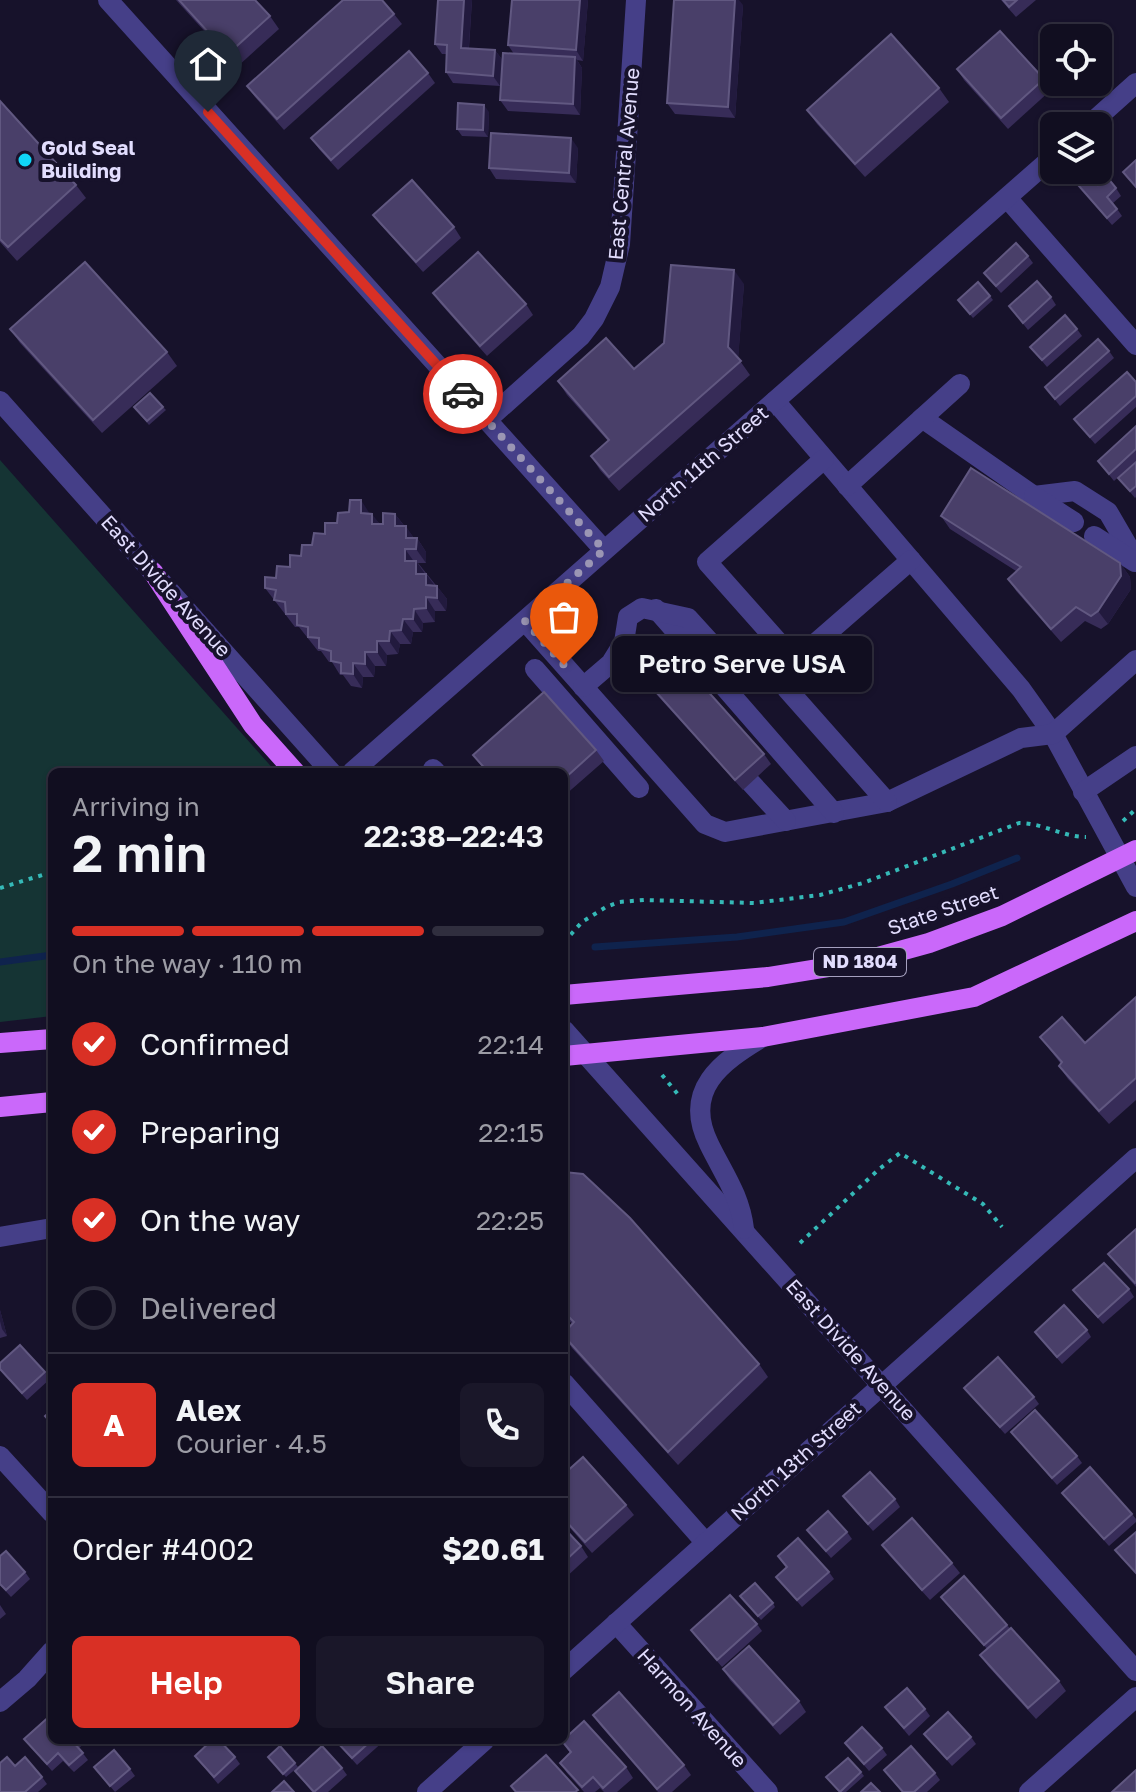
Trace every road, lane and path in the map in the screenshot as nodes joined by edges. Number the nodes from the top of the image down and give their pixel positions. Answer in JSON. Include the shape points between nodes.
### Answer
{"nodes":[{"id":1,"x":108,"y":0,"type":"edge"},
{"id":2,"x":636,"y":0,"type":"edge"},
{"id":3,"x":1136,"y":83,"type":"edge"},
{"id":4,"x":1104,"y":112,"type":"edge"},
{"id":5,"x":1040,"y":169,"type":"edge"},
{"id":6,"x":1007,"y":198,"type":"junction"},
{"id":7,"x":1136,"y":345,"type":"edge"},
{"id":8,"x":960,"y":384,"type":"dead end"},
{"id":9,"x":0,"y":401,"type":"edge"},
{"id":10,"x":775,"y":401,"type":"junction"},
{"id":11,"x":922,"y":418,"type":"junction"},
{"id":12,"x":487,"y":420,"type":"junction"},
{"id":13,"x":824,"y":459,"type":"junction"},
{"id":14,"x":847,"y":486,"type":"junction"},
{"id":15,"x":1034,"y":496,"type":"junction"},
{"id":16,"x":1074,"y":522,"type":"dead end"},
{"id":17,"x":1094,"y":536,"type":"dead end"},
{"id":18,"x":604,"y":550,"type":"junction"},
{"id":19,"x":911,"y":560,"type":"junction"},
{"id":20,"x":1136,"y":561,"type":"edge"},
{"id":21,"x":153,"y":572,"type":"junction"},
{"id":22,"x":656,"y":609,"type":"junction"},
{"id":23,"x":525,"y":621,"type":"junction"},
{"id":24,"x":624,"y":642,"type":"junction"},
{"id":25,"x":685,"y":642,"type":"dead end"},
{"id":26,"x":700,"y":659,"type":"dead end"},
{"id":27,"x":1136,"y":660,"type":"edge"},
{"id":28,"x":795,"y":661,"type":"junction"},
{"id":29,"x":647,"y":668,"type":"edge"},
{"id":30,"x":535,"y":669,"type":"dead end"},
{"id":31,"x":583,"y":687,"type":"junction"},
{"id":32,"x":732,"y":694,"type":"junction"},
{"id":33,"x":1053,"y":734,"type":"junction"},
{"id":34,"x":1136,"y":756,"type":"edge"},
{"id":35,"x":291,"y":768,"type":"edge"},
{"id":36,"x":327,"y":768,"type":"edge"},
{"id":37,"x":357,"y":768,"type":"edge"},
{"id":38,"x":751,"y":783,"type":"edge"},
{"id":39,"x":639,"y":788,"type":"dead end"},
{"id":40,"x":1083,"y":792,"type":"junction"},
{"id":41,"x":887,"y":802,"type":"junction"},
{"id":42,"x":1136,"y":809,"type":"edge"},
{"id":43,"x":834,"y":813,"type":"junction"},
{"id":44,"x":786,"y":821,"type":"junction"},
{"id":45,"x":1106,"y":829,"type":"junction"},
{"id":46,"x":1129,"y":854,"type":"edge"},
{"id":47,"x":48,"y":873,"type":"edge"},
{"id":48,"x":1136,"y":887,"type":"edge"},
{"id":49,"x":0,"y":888,"type":"edge"},
{"id":50,"x":1136,"y":921,"type":"edge"},
{"id":51,"x":568,"y":938,"type":"edge"},
{"id":52,"x":568,"y":995,"type":"edge"},
{"id":53,"x":568,"y":1034,"type":"edge"},
{"id":54,"x":763,"y":1037,"type":"junction"},
{"id":55,"x":48,"y":1039,"type":"edge"},
{"id":56,"x":0,"y":1043,"type":"edge"},
{"id":57,"x":586,"y":1054,"type":"junction"},
{"id":58,"x":568,"y":1056,"type":"edge"},
{"id":59,"x":662,"y":1075,"type":"dead end"},
{"id":60,"x":48,"y":1102,"type":"edge"},
{"id":61,"x":687,"y":1105,"type":"dead end"},
{"id":62,"x":0,"y":1107,"type":"edge"},
{"id":63,"x":1136,"y":1158,"type":"edge"},
{"id":64,"x":1002,"y":1227,"type":"dead end"},
{"id":65,"x":48,"y":1229,"type":"edge"},
{"id":66,"x":744,"y":1229,"type":"junction"},
{"id":67,"x":0,"y":1237,"type":"edge"},
{"id":68,"x":800,"y":1243,"type":"dead end"},
{"id":69,"x":881,"y":1384,"type":"junction"},
{"id":70,"x":568,"y":1388,"type":"edge"},
{"id":71,"x":0,"y":1456,"type":"edge"},
{"id":72,"x":7,"y":1479,"type":"edge"},
{"id":73,"x":48,"y":1510,"type":"edge"},
{"id":74,"x":706,"y":1543,"type":"junction"},
{"id":75,"x":616,"y":1623,"type":"junction"},
{"id":76,"x":48,"y":1655,"type":"edge"},
{"id":77,"x":568,"y":1666,"type":"edge"},
{"id":78,"x":1136,"y":1671,"type":"edge"},
{"id":79,"x":1136,"y":1697,"type":"edge"},
{"id":80,"x":0,"y":1702,"type":"edge"},
{"id":81,"x":481,"y":1744,"type":"edge"},
{"id":82,"x":427,"y":1792,"type":"edge"},
{"id":83,"x":768,"y":1792,"type":"edge"},
{"id":84,"x":1029,"y":1792,"type":"edge"}],
"edges":[{"from":1,"to":12,"type":"street"},
{"from":2,"to":12,"type":"street","name":"East Central Avenue","via":[[620,244],[610,287],[581,336]]},
{"from":3,"to":4,"type":"street"},
{"from":5,"to":6,"type":"street","name":"North 11th Street"},
{"from":6,"to":7,"type":"street"},
{"from":6,"to":10,"type":"street","name":"North 11th Street"},
{"from":8,"to":11,"type":"street"},
{"from":9,"to":21,"type":"street","name":"East Divide Avenue"},
{"from":10,"to":13,"type":"street"},
{"from":10,"to":18,"type":"street","name":"North 11th Street"},
{"from":11,"to":14,"type":"street"},
{"from":11,"to":15,"type":"street"},
{"from":12,"to":18,"type":"street"},
{"from":13,"to":14,"type":"street"},
{"from":13,"to":28,"type":"street","via":[[707,562]]},
{"from":14,"to":19,"type":"street"},
{"from":15,"to":16,"type":"street"},
{"from":15,"to":20,"type":"street","via":[[1075,491],[1108,512]]},
{"from":17,"to":20,"type":"street"},
{"from":18,"to":23,"type":"street","name":"North 11th Street"},
{"from":19,"to":28,"type":"street"},
{"from":19,"to":33,"type":"street"},
{"from":21,"to":35,"type":"main road","via":[[253,725]]},
{"from":21,"to":36,"type":"street","name":"East Divide Avenue"},
{"from":22,"to":24,"type":"street","via":[[642,608],[628,617]]},
{"from":22,"to":25,"type":"street"},
{"from":22,"to":32,"type":"street","via":[[688,618],[728,662]]},
{"from":23,"to":31,"type":"street"},
{"from":23,"to":37,"type":"street","name":"North 11th Street"},
{"from":24,"to":29,"type":"street"},
{"from":24,"to":31,"type":"street","via":[[611,663]]},
{"from":26,"to":32,"type":"street"},
{"from":27,"to":33,"type":"street"},
{"from":28,"to":41,"type":"street","via":[[787,689]]},
{"from":30,"to":39,"type":"street"},
{"from":31,"to":44,"type":"street","via":[[705,824],[725,832]]},
{"from":32,"to":43,"type":"street"},
{"from":33,"to":40,"type":"street"},
{"from":33,"to":41,"type":"street","via":[[1021,738]]},
{"from":34,"to":40,"type":"street"},
{"from":38,"to":44,"type":"street"},
{"from":40,"to":45,"type":"street"},
{"from":41,"to":43,"type":"street"},
{"from":42,"to":45,"type":"path","via":[[1129,819]]},
{"from":43,"to":44,"type":"street"},
{"from":45,"to":46,"type":"street"},
{"from":45,"to":51,"type":"path","via":[[1075,837],[1029,823],[1011,824],[863,883],[800,898],[619,902],[582,922]]},
{"from":46,"to":48,"type":"street"},
{"from":46,"to":52,"type":"main road","name":"State Street","number":"ND 1804","via":[[1002,916],[860,962],[768,977]]},
{"from":47,"to":49,"type":"path"},
{"from":50,"to":54,"type":"main road","via":[[974,997]]},
{"from":53,"to":57,"type":"street","name":"East Divide Avenue"},
{"from":54,"to":57,"type":"main road"},
{"from":54,"to":66,"type":"street","via":[[719,1067],[702,1095],[702,1129],[738,1197]]},
{"from":55,"to":56,"type":"main road"},
{"from":57,"to":58,"type":"main road"},
{"from":57,"to":66,"type":"street","name":"East Divide Avenue"},
{"from":59,"to":61,"type":"path"},
{"from":60,"to":62,"type":"main road"},
{"from":63,"to":69,"type":"street","name":"North 13th Street"},
{"from":64,"to":68,"type":"path","via":[[983,1204],[900,1153]]},
{"from":65,"to":67,"type":"street"},
{"from":66,"to":69,"type":"street","name":"East Divide Avenue"},
{"from":69,"to":74,"type":"street","name":"North 13th Street"},
{"from":69,"to":78,"type":"street","name":"East Divide Avenue"},
{"from":70,"to":74,"type":"street"},
{"from":71,"to":72,"type":"street"},
{"from":72,"to":73,"type":"street"},
{"from":74,"to":75,"type":"street","name":"North 13th Street"},
{"from":75,"to":77,"type":"street","name":"North 13th Street"},
{"from":75,"to":83,"type":"street","name":"Harmon Avenue"},
{"from":76,"to":80,"type":"street"},
{"from":79,"to":84,"type":"street"},
{"from":81,"to":82,"type":"street"}]}
